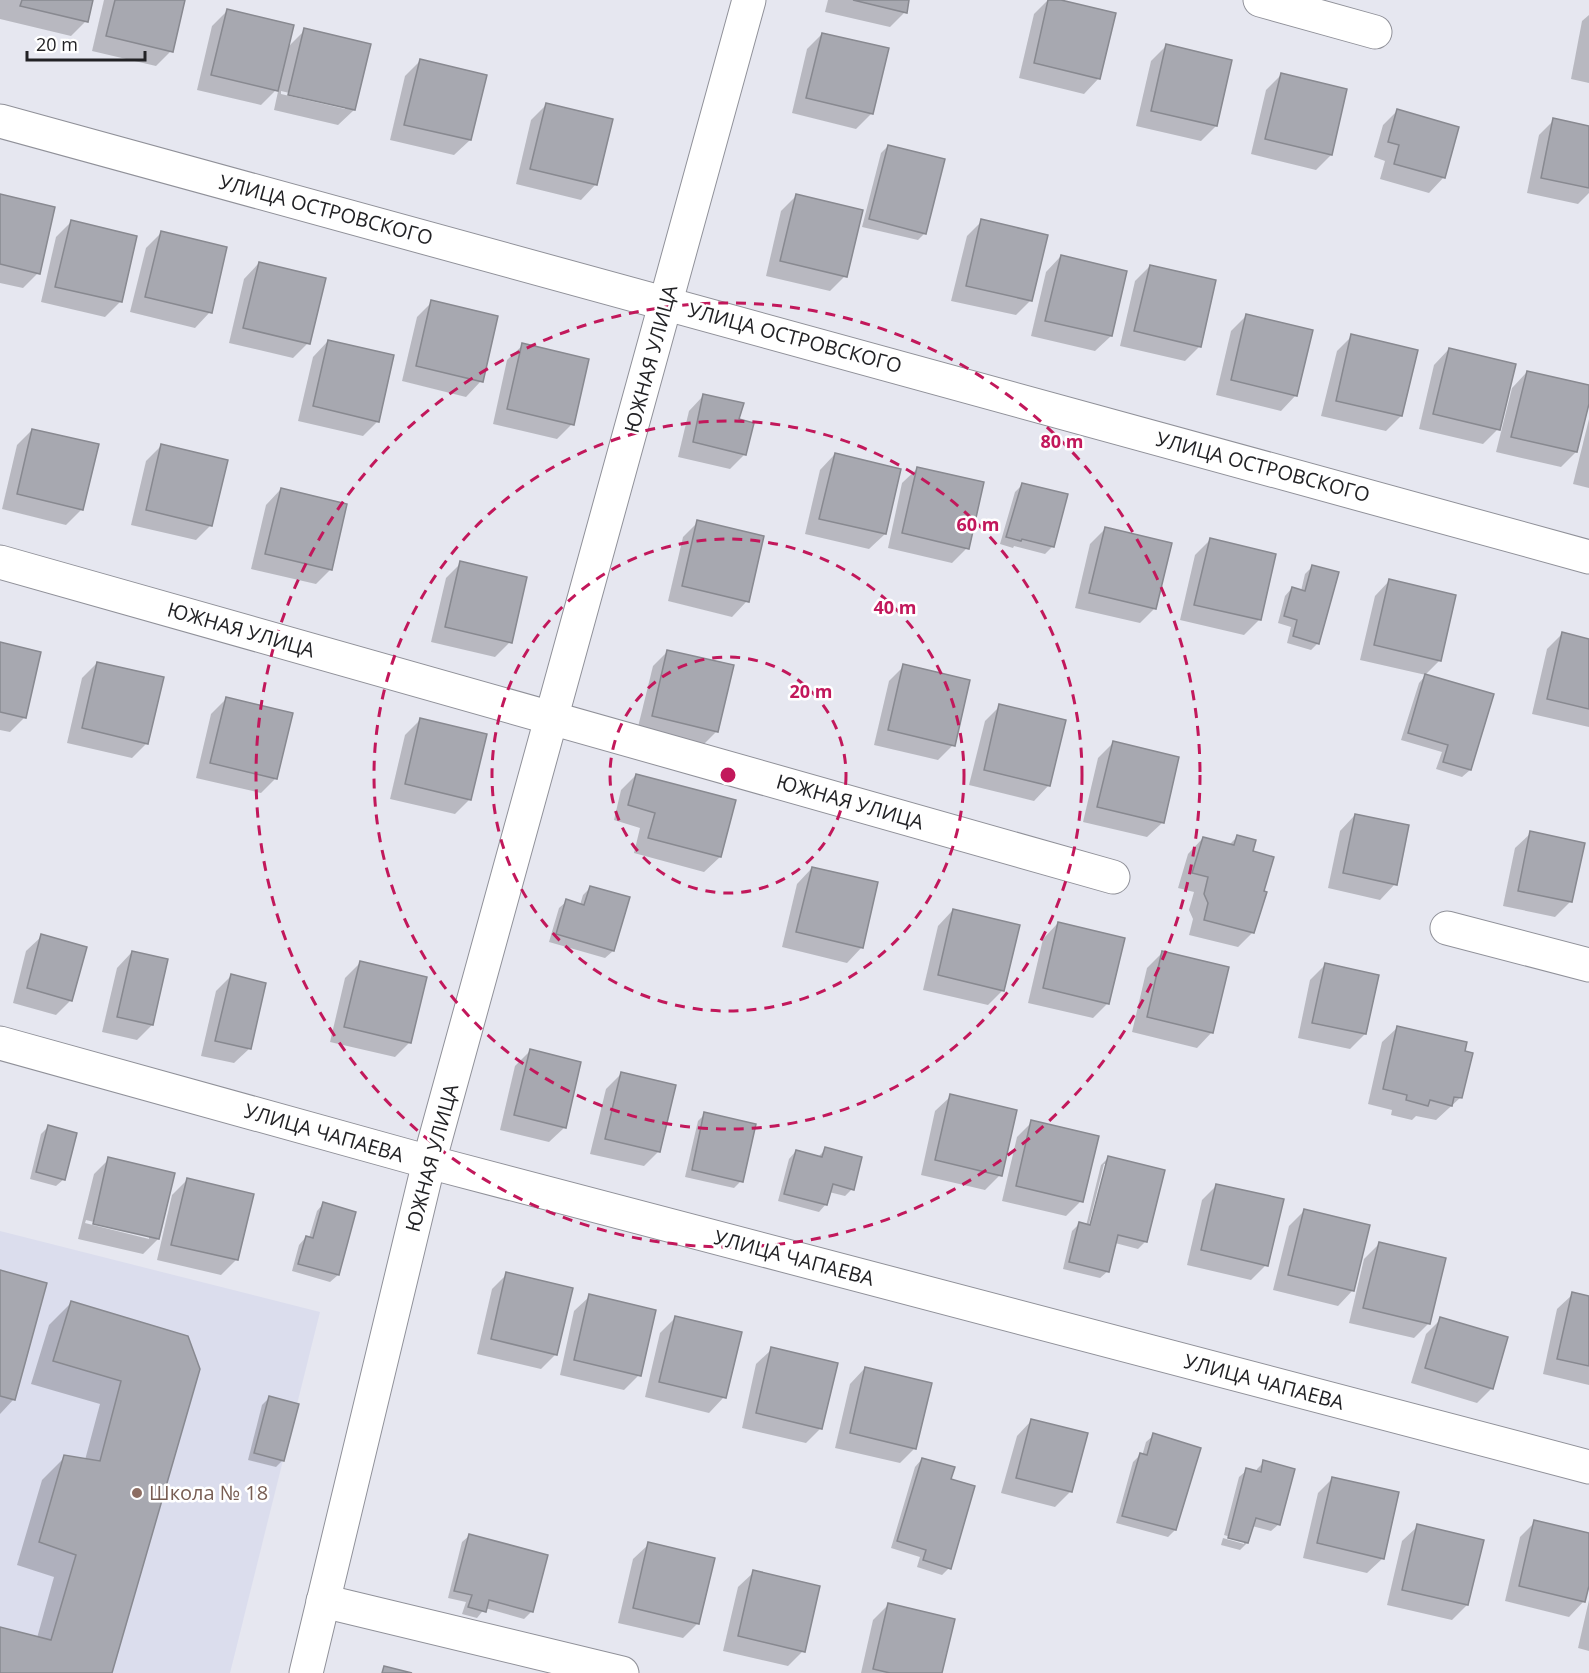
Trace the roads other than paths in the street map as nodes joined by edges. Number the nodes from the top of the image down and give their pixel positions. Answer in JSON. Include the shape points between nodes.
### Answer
{"nodes":[{"id":1,"x":749,"y":0,"type":"edge"},
{"id":2,"x":1260,"y":0,"type":"edge"},
{"id":3,"x":1375,"y":32,"type":"dead end"},
{"id":4,"x":0,"y":121,"type":"edge"},
{"id":5,"x":666,"y":303,"type":"junction"},
{"id":6,"x":1589,"y":556,"type":"edge"},
{"id":7,"x":0,"y":561,"type":"edge"},
{"id":8,"x":552,"y":718,"type":"junction"},
{"id":9,"x":1113,"y":877,"type":"dead end"},
{"id":10,"x":1447,"y":928,"type":"dead end"},
{"id":11,"x":1589,"y":965,"type":"edge"},
{"id":12,"x":0,"y":1043,"type":"edge"},
{"id":13,"x":429,"y":1162,"type":"junction"},
{"id":14,"x":1589,"y":1467,"type":"edge"},
{"id":15,"x":323,"y":1601,"type":"junction"},
{"id":16,"x":306,"y":1673,"type":"edge"},
{"id":17,"x":622,"y":1673,"type":"edge"}],
"edges":[{"from":1,"to":5,"type":"street","name":"ЮЖНАЯ УЛИЦА"},
{"from":2,"to":3,"type":"street"},
{"from":4,"to":5,"type":"street","name":"УЛИЦА ОСТРОВСКОГО"},
{"from":5,"to":6,"type":"street","name":"УЛИЦА ОСТРОВСКОГО"},
{"from":5,"to":8,"type":"street","name":"ЮЖНАЯ УЛИЦА"},
{"from":7,"to":8,"type":"street","name":"ЮЖНАЯ УЛИЦА"},
{"from":8,"to":9,"type":"street","name":"ЮЖНАЯ УЛИЦА"},
{"from":8,"to":13,"type":"street","name":"ЮЖНАЯ УЛИЦА"},
{"from":10,"to":11,"type":"street"},
{"from":12,"to":13,"type":"street","name":"УЛИЦА ЧАПАЕВА"},
{"from":13,"to":14,"type":"street","name":"УЛИЦА ЧАПАЕВА"},
{"from":13,"to":15,"type":"street","name":"ЮЖНАЯ УЛИЦА"},
{"from":15,"to":16,"type":"street","name":"ЮЖНАЯ УЛИЦА"},
{"from":15,"to":17,"type":"street"}]}
